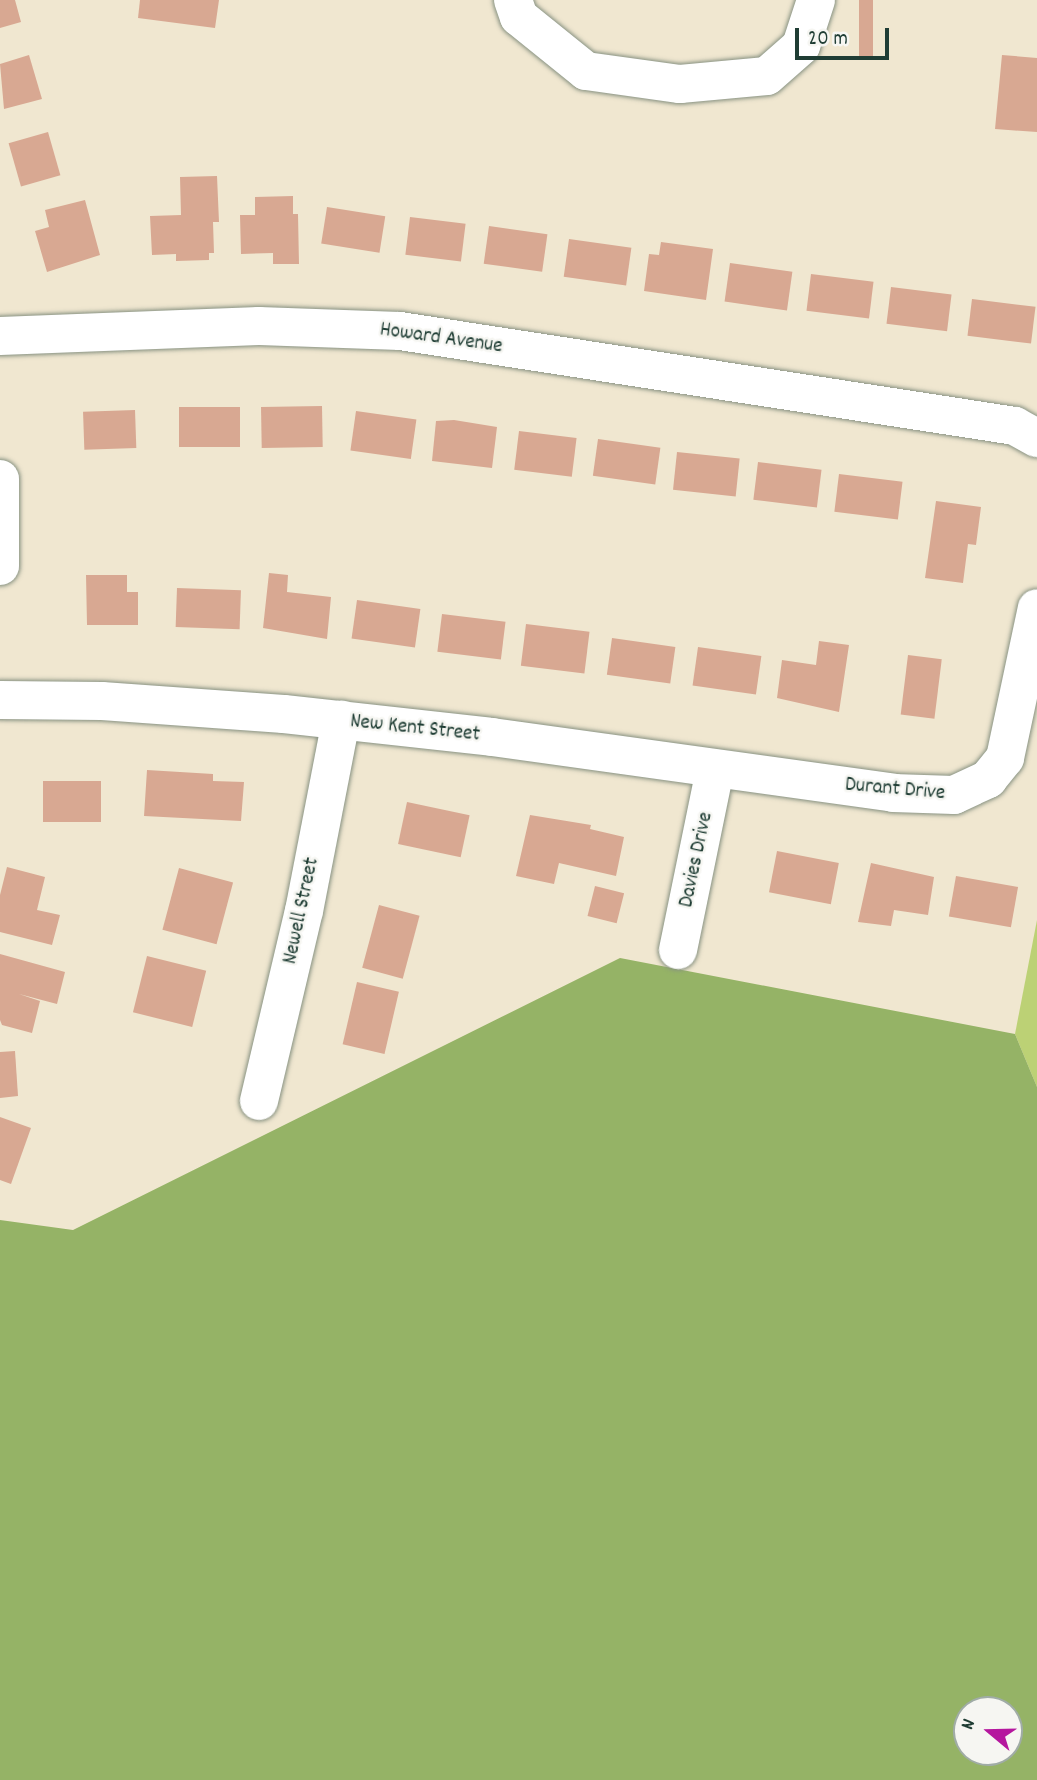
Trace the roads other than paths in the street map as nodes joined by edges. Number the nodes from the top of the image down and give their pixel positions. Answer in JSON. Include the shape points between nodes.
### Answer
{"nodes":[{"id":1,"x":513,"y":0,"type":"edge"},
{"id":2,"x":816,"y":0,"type":"edge"},
{"id":3,"x":0,"y":336,"type":"edge"},
{"id":4,"x":1037,"y":438,"type":"edge"},
{"id":5,"x":0,"y":479,"type":"edge"},
{"id":6,"x":0,"y":566,"type":"edge"},
{"id":7,"x":1037,"y":608,"type":"edge"},
{"id":8,"x":0,"y":700,"type":"edge"},
{"id":9,"x":341,"y":720,"type":"junction"},
{"id":10,"x":715,"y":770,"type":"junction"},
{"id":11,"x":827,"y":784,"type":"joint"},
{"id":12,"x":678,"y":950,"type":"dead end"},
{"id":13,"x":259,"y":1101,"type":"dead end"}],
"edges":[{"from":1,"to":2,"type":"street","via":[[519,17],[586,71],[680,84],[767,76],[801,46]]},
{"from":3,"to":4,"type":"street","name":"Howard Avenue","via":[[259,326],[400,331],[1015,426]]},
{"from":5,"to":6,"type":"street"},
{"from":7,"to":11,"type":"street","name":"Durant Drive","via":[[1012,735],[1005,758],[988,779],[954,795]]},
{"from":8,"to":9,"type":"street","name":"New Kent Street","via":[[102,701]]},
{"from":9,"to":10,"type":"street","name":"New Kent Street"},
{"from":9,"to":13,"type":"street","name":"Newell Street","via":[[304,911]]},
{"from":10,"to":11,"type":"street","name":"New Kent Street"},
{"from":10,"to":12,"type":"street","name":"Davies Drive"}]}
